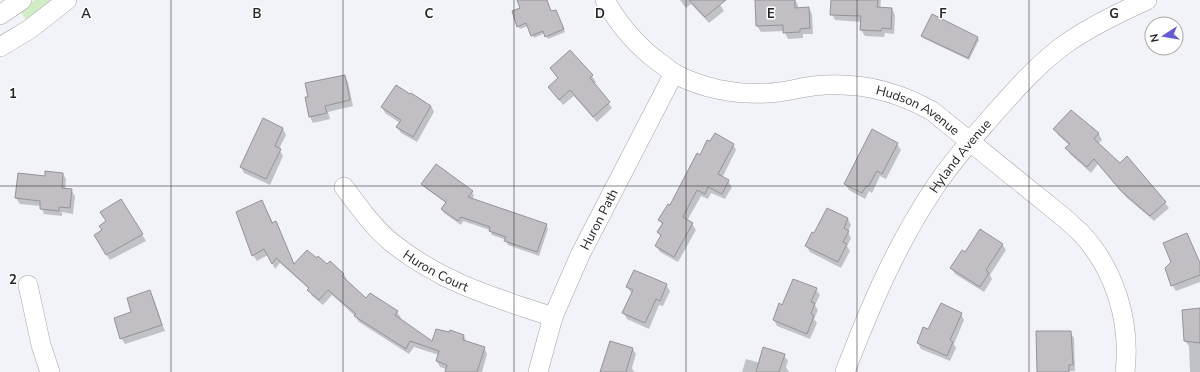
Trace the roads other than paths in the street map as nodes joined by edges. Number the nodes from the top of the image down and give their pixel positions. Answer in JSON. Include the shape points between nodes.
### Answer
{"nodes":[{"id":1,"x":22,"y":0,"type":"edge"},
{"id":2,"x":67,"y":0,"type":"edge"},
{"id":3,"x":605,"y":0,"type":"edge"},
{"id":4,"x":1146,"y":0,"type":"edge"},
{"id":5,"x":0,"y":15,"type":"edge"},
{"id":6,"x":0,"y":47,"type":"edge"},
{"id":7,"x":674,"y":73,"type":"junction"},
{"id":8,"x":970,"y":141,"type":"junction"},
{"id":9,"x":344,"y":187,"type":"dead end"},
{"id":10,"x":28,"y":285,"type":"dead end"},
{"id":11,"x":553,"y":317,"type":"junction"},
{"id":12,"x":50,"y":372,"type":"edge"},
{"id":13,"x":538,"y":372,"type":"edge"},
{"id":14,"x":845,"y":372,"type":"edge"},
{"id":15,"x":1125,"y":372,"type":"edge"}],
"edges":[{"from":1,"to":5,"type":"street"},
{"from":2,"to":6,"type":"street","via":[[30,29]]},
{"from":3,"to":7,"type":"street","name":"Hudson Avenue","via":[[632,38]]},
{"from":4,"to":8,"type":"street","name":"Hyland Avenue","via":[[1083,32],[1048,57],[1032,71]]},
{"from":7,"to":8,"type":"street","name":"Hudson Avenue","via":[[703,85],[745,93],[766,94],[839,84],[896,93],[932,111]]},
{"from":7,"to":11,"type":"street","name":"Huron Path","via":[[580,255]]},
{"from":8,"to":14,"type":"street","name":"Hyland Avenue","via":[[935,187],[907,233],[884,277]]},
{"from":8,"to":15,"type":"street","name":"Hudson Avenue","via":[[1062,216],[1092,247],[1104,265],[1121,308],[1125,327]]},
{"from":9,"to":11,"type":"street","name":"Huron Court","via":[[369,220],[391,242],[429,269],[485,295]]},
{"from":10,"to":12,"type":"street","via":[[41,345]]},
{"from":11,"to":13,"type":"street","name":"Huron Path"}]}
